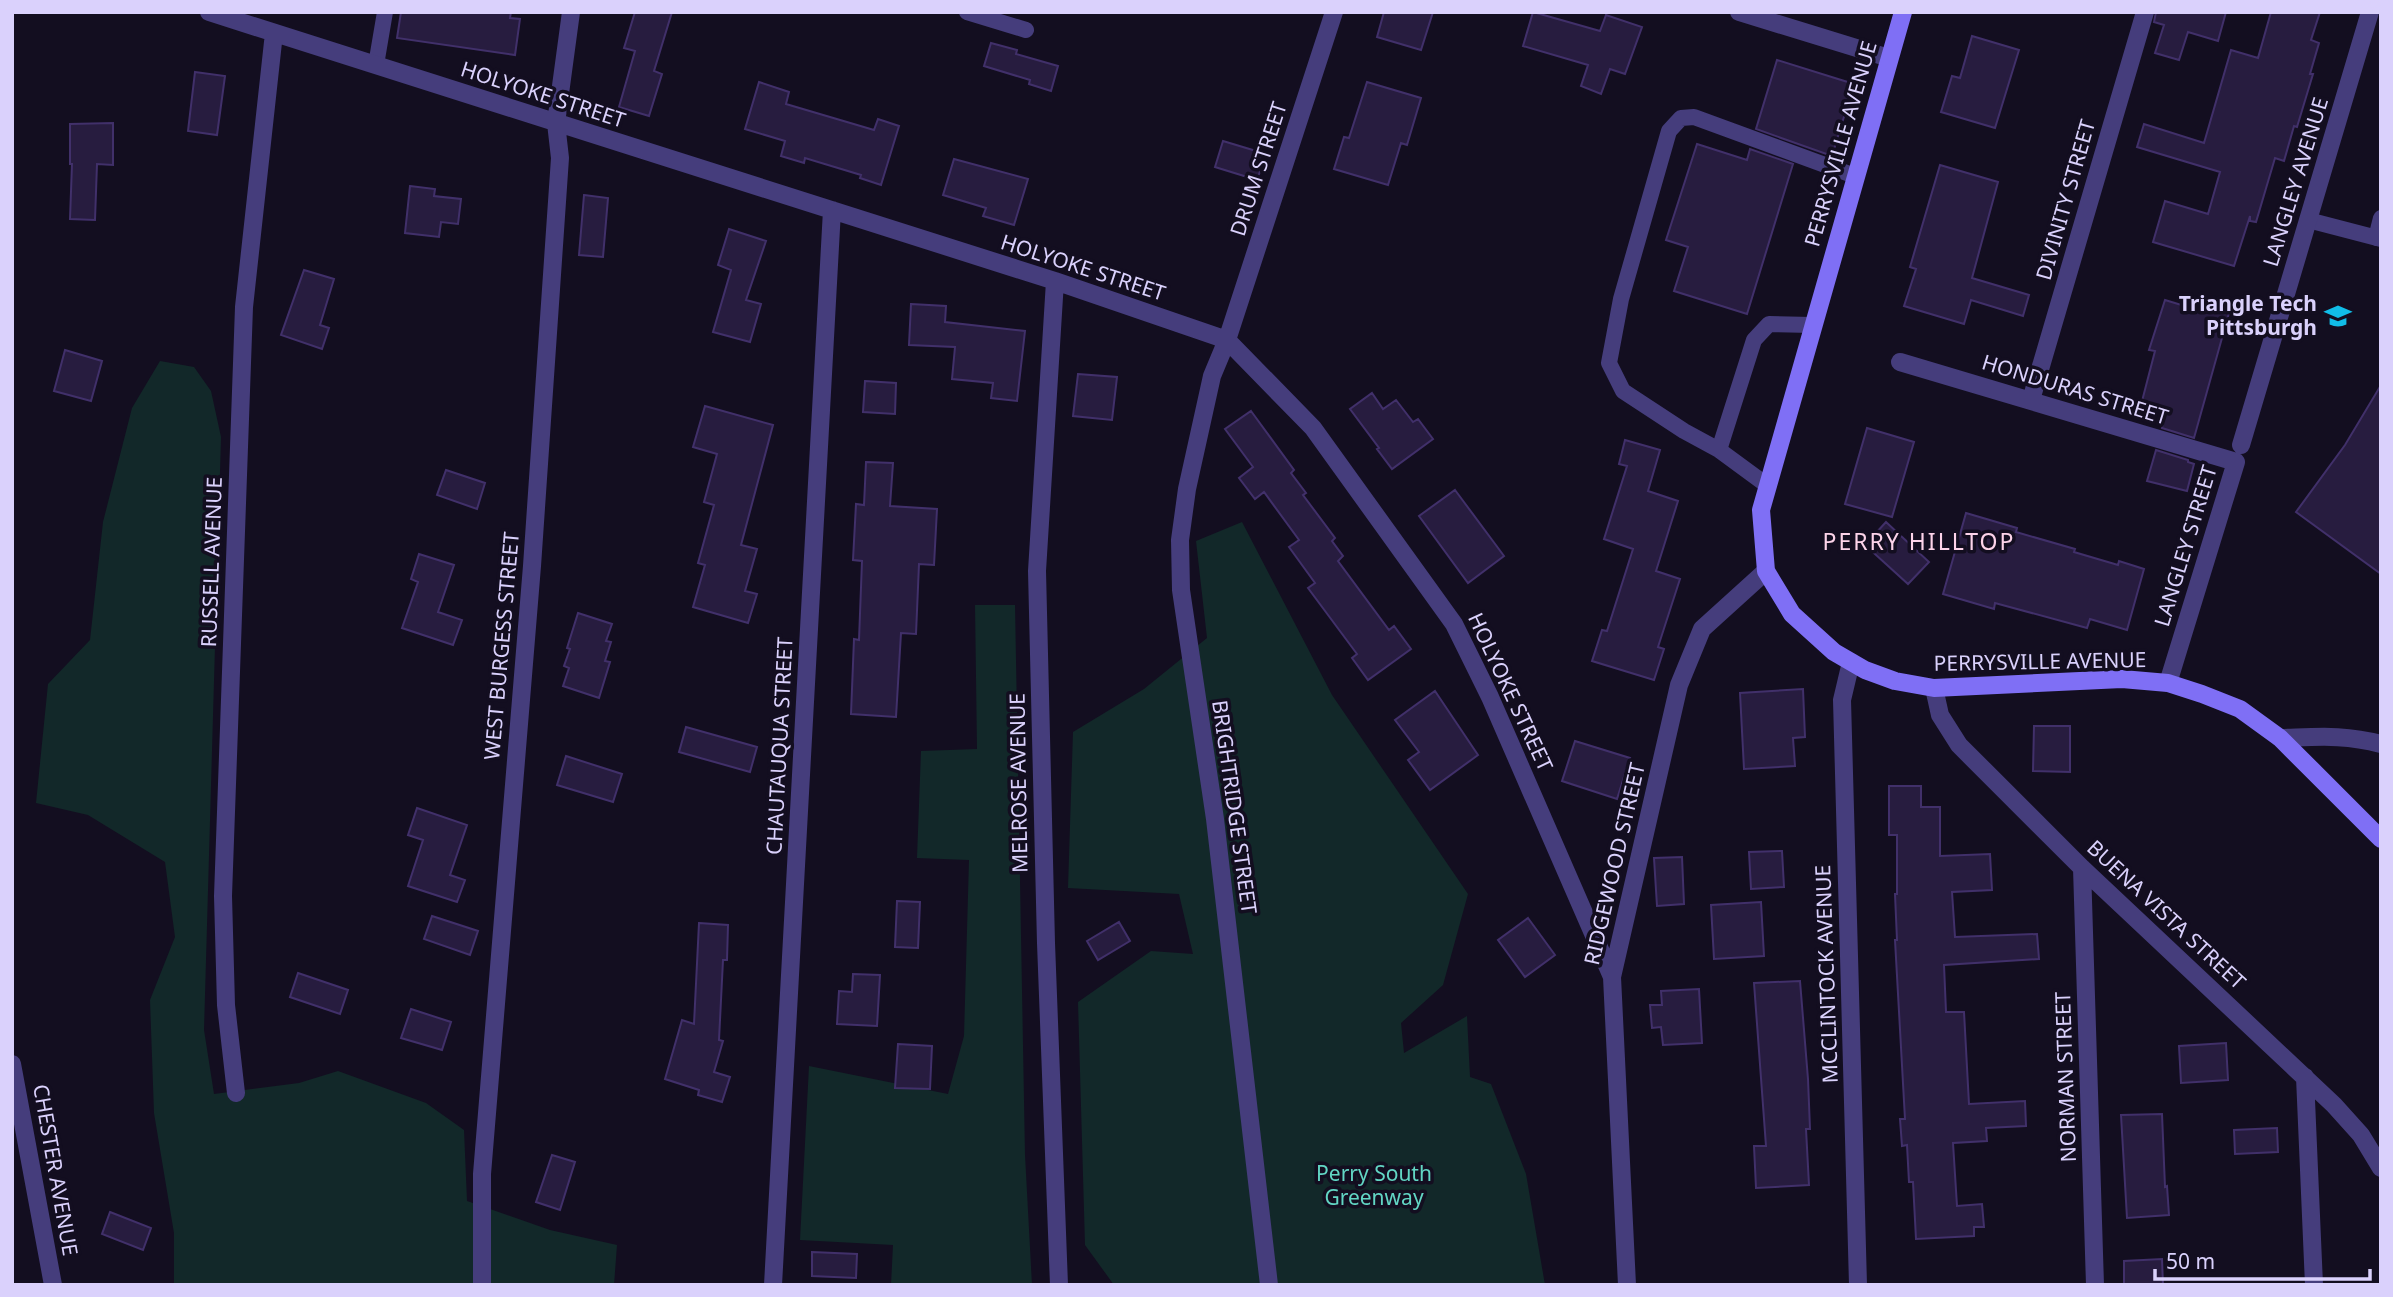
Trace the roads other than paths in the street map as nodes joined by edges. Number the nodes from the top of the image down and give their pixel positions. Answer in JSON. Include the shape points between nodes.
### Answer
{"nodes":[{"id":1,"x":209,"y":12,"type":"edge"},
{"id":2,"x":385,"y":12,"type":"edge"},
{"id":3,"x":571,"y":12,"type":"edge"},
{"id":4,"x":967,"y":12,"type":"edge"},
{"id":5,"x":1334,"y":12,"type":"edge"},
{"id":6,"x":1739,"y":12,"type":"edge"},
{"id":7,"x":1903,"y":12,"type":"edge"},
{"id":8,"x":2145,"y":12,"type":"edge"},
{"id":9,"x":2370,"y":12,"type":"edge"},
{"id":10,"x":1026,"y":30,"type":"dead end"},
{"id":11,"x":274,"y":33,"type":"junction"},
{"id":12,"x":1889,"y":58,"type":"junction"},
{"id":13,"x":376,"y":65,"type":"junction"},
{"id":14,"x":556,"y":123,"type":"junction"},
{"id":15,"x":1855,"y":176,"type":"junction"},
{"id":16,"x":832,"y":211,"type":"junction"},
{"id":17,"x":2381,"y":218,"type":"edge"},
{"id":18,"x":2308,"y":220,"type":"junction"},
{"id":19,"x":2378,"y":239,"type":"edge"},
{"id":20,"x":1055,"y":281,"type":"junction"},
{"id":21,"x":1812,"y":325,"type":"junction"},
{"id":22,"x":1227,"y":340,"type":"junction"},
{"id":23,"x":1900,"y":362,"type":"dead end"},
{"id":24,"x":2031,"y":400,"type":"junction"},
{"id":25,"x":1719,"y":450,"type":"junction"},
{"id":26,"x":2238,"y":454,"type":"junction"},
{"id":27,"x":1768,"y":486,"type":"junction"},
{"id":28,"x":1766,"y":571,"type":"junction"},
{"id":29,"x":1851,"y":662,"type":"junction"},
{"id":30,"x":2168,"y":683,"type":"junction"},
{"id":31,"x":1934,"y":688,"type":"junction"},
{"id":32,"x":2280,"y":738,"type":"junction"},
{"id":33,"x":2381,"y":744,"type":"edge"},
{"id":34,"x":2381,"y":839,"type":"edge"},
{"id":35,"x":2082,"y":868,"type":"junction"},
{"id":36,"x":1612,"y":977,"type":"junction"},
{"id":37,"x":12,"y":1064,"type":"edge"},
{"id":38,"x":2305,"y":1077,"type":"junction"},
{"id":39,"x":236,"y":1093,"type":"dead end"},
{"id":40,"x":2381,"y":1168,"type":"edge"},
{"id":41,"x":53,"y":1285,"type":"edge"},
{"id":42,"x":482,"y":1285,"type":"edge"},
{"id":43,"x":773,"y":1285,"type":"edge"},
{"id":44,"x":1059,"y":1285,"type":"edge"},
{"id":45,"x":1269,"y":1285,"type":"edge"},
{"id":46,"x":1627,"y":1285,"type":"edge"},
{"id":47,"x":1858,"y":1285,"type":"edge"},
{"id":48,"x":2095,"y":1285,"type":"edge"},
{"id":49,"x":2314,"y":1285,"type":"edge"}],
"edges":[{"from":1,"to":11,"type":"street","name":"HOLYOKE STREET"},
{"from":2,"to":13,"type":"lane"},
{"from":3,"to":14,"type":"street","name":"WEST BURGESS STREET"},
{"from":4,"to":10,"type":"lane"},
{"from":5,"to":22,"type":"street","name":"DRUM STREET"},
{"from":6,"to":12,"type":"street"},
{"from":7,"to":12,"type":"street","name":"PERRYSVILLE AVENUE"},
{"from":8,"to":24,"type":"street","name":"DIVINITY STREET"},
{"from":9,"to":18,"type":"street","name":"LANGLEY AVENUE"},
{"from":11,"to":13,"type":"street","name":"HOLYOKE STREET"},
{"from":11,"to":39,"type":"street","name":"RUSSELL AVENUE","via":[[242,348],[223,896],[226,1005]]},
{"from":12,"to":15,"type":"street","name":"PERRYSVILLE AVENUE"},
{"from":13,"to":14,"type":"street","name":"HOLYOKE STREET"},
{"from":14,"to":16,"type":"street","name":"HOLYOKE STREET"},
{"from":14,"to":42,"type":"street","name":"WEST BURGESS STREET","via":[[560,158],[534,539],[482,1174]]},
{"from":15,"to":21,"type":"street","name":"PERRYSVILLE AVENUE"},
{"from":15,"to":25,"type":"lane","via":[[1694,117],[1681,118],[1668,131],[1621,299],[1609,363],[1623,391]]},
{"from":16,"to":20,"type":"street","name":"HOLYOKE STREET"},
{"from":16,"to":43,"type":"street","name":"CHAUTAUQUA STREET"},
{"from":17,"to":19,"type":"lane"},
{"from":18,"to":19,"type":"lane"},
{"from":18,"to":26,"type":"street","name":"LANGLEY AVENUE"},
{"from":20,"to":22,"type":"street","name":"HOLYOKE STREET"},
{"from":20,"to":44,"type":"street","name":"MELROSE AVENUE","via":[[1037,571]]},
{"from":21,"to":25,"type":"lane","via":[[1769,324],[1754,340]]},
{"from":21,"to":27,"type":"street","name":"PERRYSVILLE AVENUE"},
{"from":22,"to":36,"type":"street","name":"HOLYOKE STREET","via":[[1313,428],[1454,624]]},
{"from":22,"to":45,"type":"street","name":"BRIGHTRIDGE STREET","via":[[1212,376],[1187,489],[1180,540],[1181,590],[1214,819]]},
{"from":23,"to":24,"type":"street","name":"HONDURAS STREET"},
{"from":24,"to":26,"type":"street","name":"HONDURAS STREET"},
{"from":25,"to":27,"type":"lane"},
{"from":26,"to":30,"type":"street","name":"LANGLEY STREET"},
{"from":27,"to":28,"type":"street","name":"PERRYSVILLE AVENUE","via":[[1761,510]]},
{"from":28,"to":29,"type":"street","name":"PERRYSVILLE AVENUE","via":[[1792,614]]},
{"from":28,"to":36,"type":"street","name":"RIDGEWOOD STREET","via":[[1702,629],[1679,685]]},
{"from":29,"to":31,"type":"street","name":"PERRYSVILLE AVENUE","via":[[1895,681]]},
{"from":29,"to":47,"type":"street","name":"MCCLINTOCK AVENUE","via":[[1842,700]]},
{"from":30,"to":31,"type":"street","name":"PERRYSVILLE AVENUE","via":[[2122,679]]},
{"from":30,"to":32,"type":"street","name":"PERRYSVILLE AVENUE","via":[[2241,709]]},
{"from":31,"to":35,"type":"street","name":"BUENA VISTA STREET","via":[[1940,715],[1959,744]]},
{"from":32,"to":33,"type":"street","via":[[2354,737]]},
{"from":32,"to":34,"type":"street","name":"PERRYSVILLE AVENUE"},
{"from":35,"to":38,"type":"street","name":"BUENA VISTA STREET"},
{"from":35,"to":48,"type":"street","name":"NORMAN STREET"},
{"from":36,"to":46,"type":"street","name":"RIDGEWOOD STREET"},
{"from":37,"to":41,"type":"street","name":"CHESTER AVENUE"},
{"from":38,"to":40,"type":"street","name":"BUENA VISTA STREET","via":[[2361,1135]]},
{"from":38,"to":49,"type":"street"}]}
